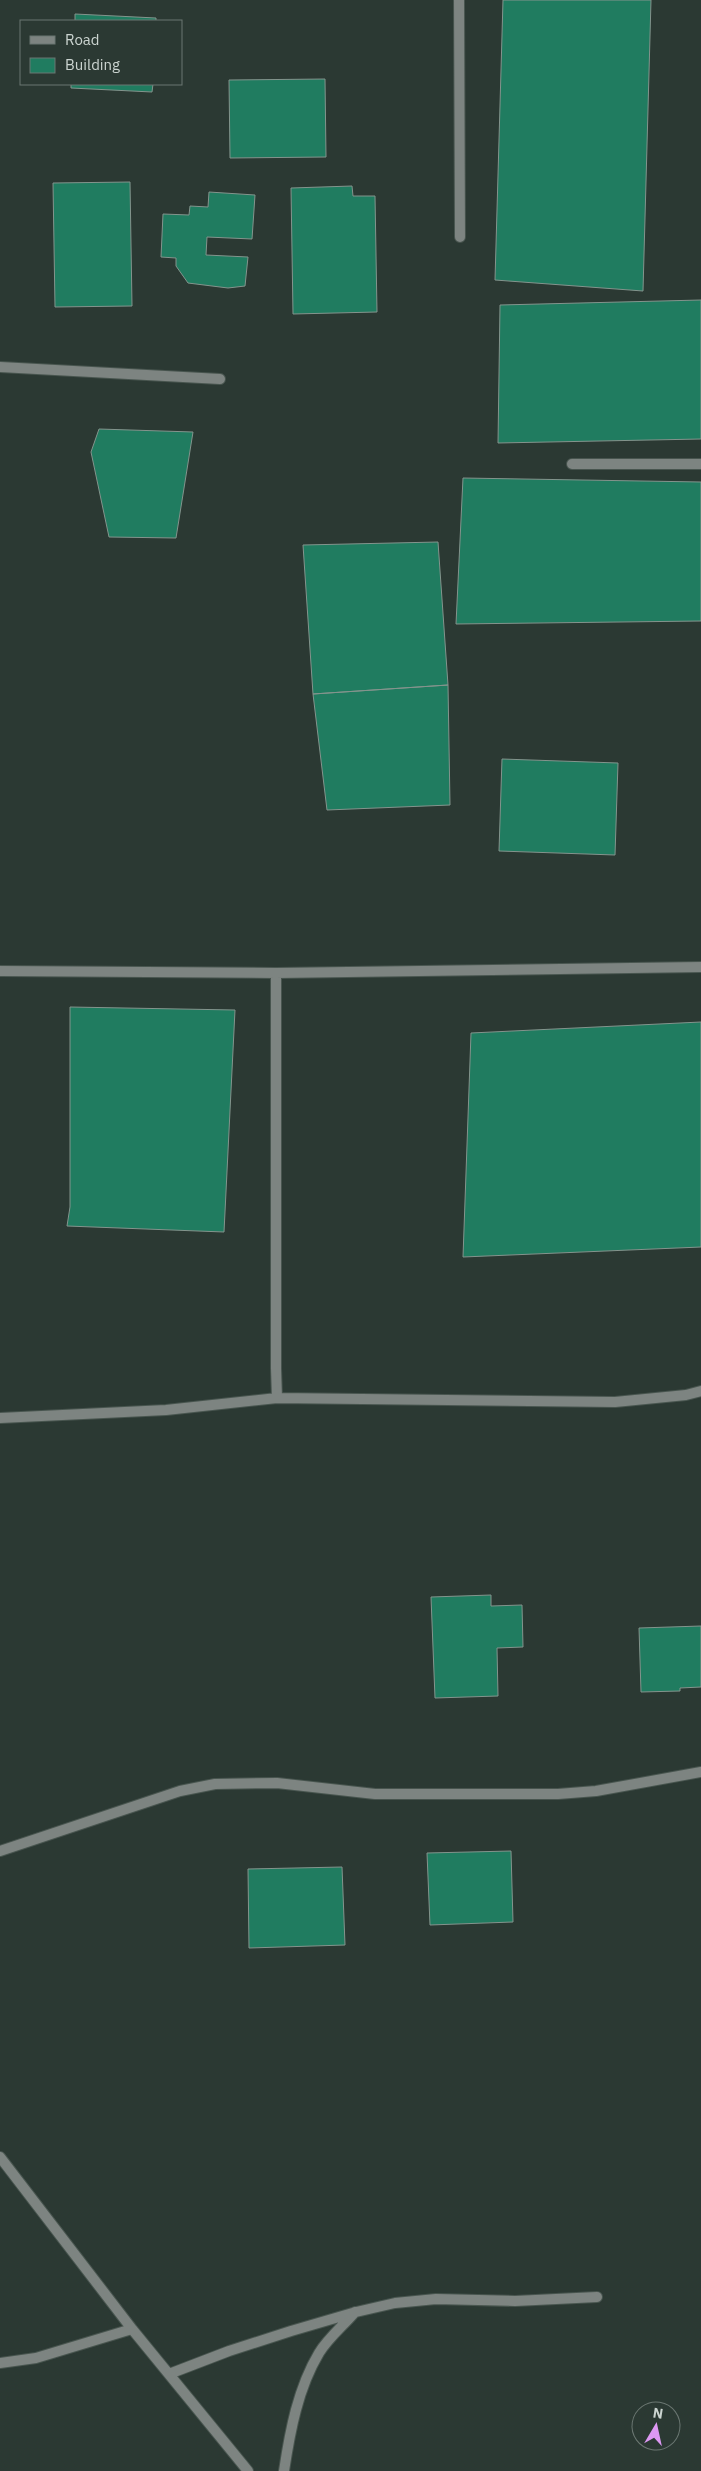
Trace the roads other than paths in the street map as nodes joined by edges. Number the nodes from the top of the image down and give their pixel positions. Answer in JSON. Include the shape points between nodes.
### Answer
{"nodes":[{"id":1,"x":459,"y":0,"type":"edge"},
{"id":2,"x":460,"y":237,"type":"dead end"},
{"id":3,"x":0,"y":367,"type":"edge"},
{"id":4,"x":220,"y":379,"type":"dead end"},
{"id":5,"x":572,"y":464,"type":"dead end"},
{"id":6,"x":701,"y":464,"type":"edge"},
{"id":7,"x":701,"y":967,"type":"edge"},
{"id":8,"x":0,"y":971,"type":"edge"},
{"id":9,"x":276,"y":973,"type":"junction"},
{"id":10,"x":701,"y":1391,"type":"edge"},
{"id":11,"x":278,"y":1398,"type":"junction"},
{"id":12,"x":0,"y":1418,"type":"edge"},
{"id":13,"x":701,"y":1772,"type":"edge"},
{"id":14,"x":0,"y":1851,"type":"edge"},
{"id":15,"x":0,"y":2158,"type":"edge"},
{"id":16,"x":598,"y":2297,"type":"dead end"},
{"id":17,"x":356,"y":2312,"type":"junction"},
{"id":18,"x":132,"y":2329,"type":"junction"},
{"id":19,"x":0,"y":2363,"type":"edge"},
{"id":20,"x":169,"y":2374,"type":"junction"},
{"id":21,"x":248,"y":2471,"type":"edge"},
{"id":22,"x":284,"y":2471,"type":"edge"}],
"edges":[{"from":1,"to":2,"type":"street"},
{"from":3,"to":4,"type":"street"},
{"from":5,"to":6,"type":"street"},
{"from":7,"to":9,"type":"street"},
{"from":8,"to":9,"type":"street"},
{"from":9,"to":11,"type":"street"},
{"from":10,"to":11,"type":"street","via":[[614,1402]]},
{"from":11,"to":12,"type":"street","via":[[166,1410]]},
{"from":13,"to":14,"type":"street","via":[[596,1791],[558,1794],[375,1794],[277,1783],[215,1784],[180,1791]]},
{"from":15,"to":18,"type":"street"},
{"from":16,"to":17,"type":"street","via":[[515,2302],[436,2299],[394,2303]]},
{"from":17,"to":20,"type":"street","via":[[229,2351]]},
{"from":17,"to":22,"type":"street","via":[[320,2352],[302,2391],[290,2432]]},
{"from":18,"to":19,"type":"street","via":[[36,2358]]},
{"from":18,"to":20,"type":"street"},
{"from":20,"to":21,"type":"street"}]}
